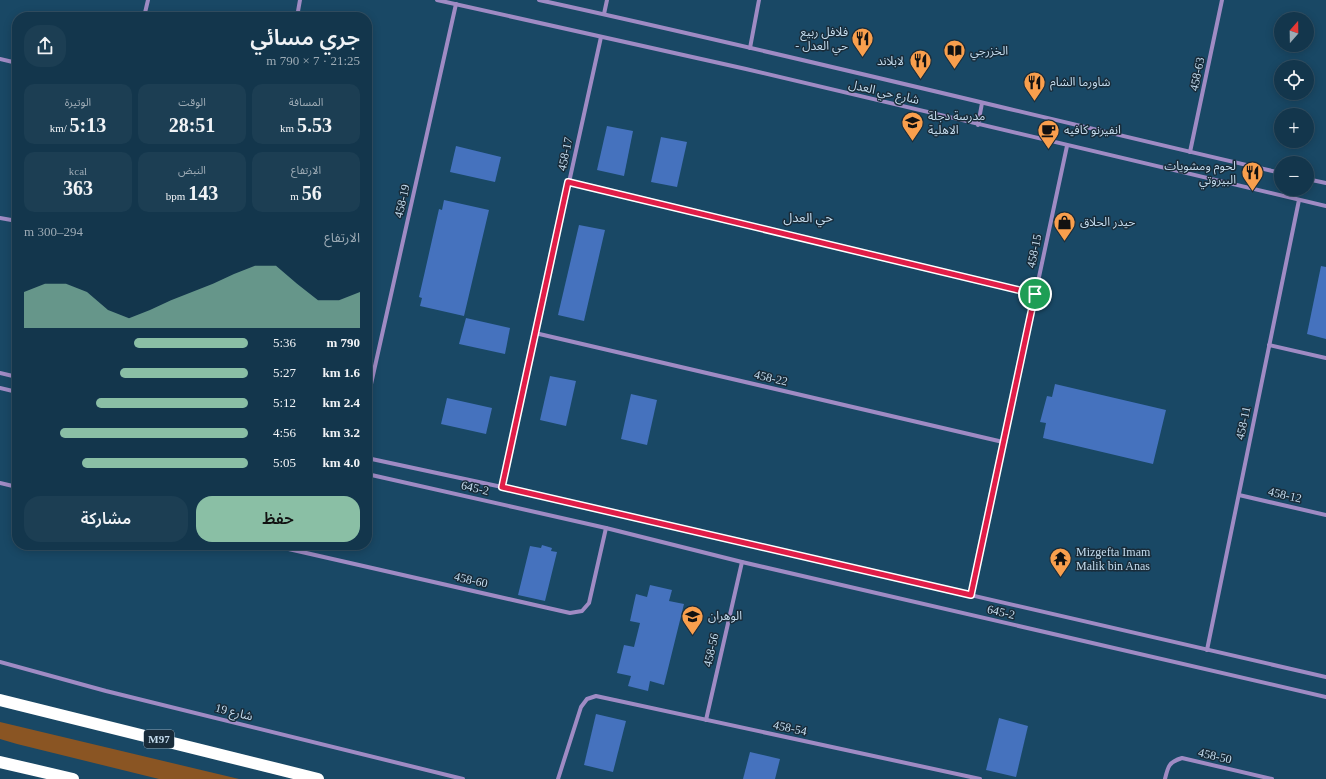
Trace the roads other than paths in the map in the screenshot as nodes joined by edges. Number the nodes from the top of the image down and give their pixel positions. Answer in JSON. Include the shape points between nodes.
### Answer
{"nodes":[{"id":1,"x":148,"y":0,"type":"edge"},
{"id":2,"x":300,"y":0,"type":"edge"},
{"id":3,"x":437,"y":0,"type":"edge"},
{"id":4,"x":539,"y":0,"type":"edge"},
{"id":5,"x":607,"y":0,"type":"edge"},
{"id":6,"x":759,"y":0,"type":"edge"},
{"id":7,"x":1222,"y":0,"type":"edge"},
{"id":8,"x":456,"y":4,"type":"junction"},
{"id":9,"x":145,"y":12,"type":"edge"},
{"id":10,"x":298,"y":12,"type":"edge"},
{"id":11,"x":604,"y":14,"type":"junction"},
{"id":12,"x":601,"y":36,"type":"junction"},
{"id":13,"x":750,"y":48,"type":"junction"},
{"id":14,"x":0,"y":59,"type":"edge"},
{"id":15,"x":12,"y":62,"type":"edge"},
{"id":16,"x":982,"y":103,"type":"junction"},
{"id":17,"x":978,"y":125,"type":"junction"},
{"id":18,"x":1067,"y":146,"type":"junction"},
{"id":19,"x":1190,"y":152,"type":"junction"},
{"id":20,"x":1274,"y":171,"type":"edge"},
{"id":21,"x":1314,"y":180,"type":"edge"},
{"id":22,"x":568,"y":182,"type":"junction"},
{"id":23,"x":1326,"y":183,"type":"edge"},
{"id":24,"x":1299,"y":200,"type":"junction"},
{"id":25,"x":1326,"y":206,"type":"edge"},
{"id":26,"x":0,"y":218,"type":"edge"},
{"id":27,"x":12,"y":220,"type":"edge"},
{"id":28,"x":1035,"y":294,"type":"junction"},
{"id":29,"x":535,"y":333,"type":"junction"},
{"id":30,"x":1269,"y":345,"type":"junction"},
{"id":31,"x":1326,"y":358,"type":"edge"},
{"id":32,"x":0,"y":373,"type":"edge"},
{"id":33,"x":12,"y":376,"type":"edge"},
{"id":34,"x":372,"y":380,"type":"edge"},
{"id":35,"x":0,"y":388,"type":"edge"},
{"id":36,"x":12,"y":391,"type":"edge"},
{"id":37,"x":1003,"y":442,"type":"junction"},
{"id":38,"x":372,"y":459,"type":"edge"},
{"id":39,"x":372,"y":475,"type":"edge"},
{"id":40,"x":0,"y":483,"type":"edge"},
{"id":41,"x":12,"y":486,"type":"edge"},
{"id":42,"x":502,"y":487,"type":"junction"},
{"id":43,"x":1238,"y":495,"type":"junction"},
{"id":44,"x":1326,"y":515,"type":"edge"},
{"id":45,"x":606,"y":528,"type":"junction"},
{"id":46,"x":293,"y":550,"type":"edge"},
{"id":47,"x":742,"y":562,"type":"junction"},
{"id":48,"x":971,"y":595,"type":"junction"},
{"id":49,"x":1207,"y":650,"type":"junction"},
{"id":50,"x":0,"y":662,"type":"edge"},
{"id":51,"x":1326,"y":677,"type":"edge"},
{"id":52,"x":1326,"y":697,"type":"edge"},
{"id":53,"x":1,"y":700,"type":"edge"},
{"id":54,"x":706,"y":720,"type":"junction"},
{"id":55,"x":0,"y":762,"type":"edge"},
{"id":56,"x":73,"y":779,"type":"edge"},
{"id":57,"x":318,"y":779,"type":"edge"},
{"id":58,"x":463,"y":779,"type":"edge"},
{"id":59,"x":558,"y":779,"type":"edge"},
{"id":60,"x":980,"y":779,"type":"edge"},
{"id":61,"x":1165,"y":779,"type":"edge"},
{"id":62,"x":1272,"y":779,"type":"edge"}],
"edges":[{"from":1,"to":9,"type":"street"},
{"from":2,"to":10,"type":"street"},
{"from":3,"to":8,"type":"street","name":"شارع حي العدل"},
{"from":4,"to":11,"type":"street","name":"شارع حي العدل"},
{"from":5,"to":11,"type":"street"},
{"from":6,"to":13,"type":"street"},
{"from":7,"to":19,"type":"street","name":"458-63"},
{"from":8,"to":12,"type":"street","name":"شارع حي العدل"},
{"from":8,"to":34,"type":"street","name":"458-19"},
{"from":11,"to":13,"type":"street","name":"شارع حي العدل"},
{"from":12,"to":17,"type":"street","name":"شارع حي العدل"},
{"from":12,"to":22,"type":"street","name":"458-17"},
{"from":13,"to":16,"type":"street","name":"شارع حي العدل"},
{"from":14,"to":15,"type":"street"},
{"from":16,"to":17,"type":"street"},
{"from":16,"to":19,"type":"street","name":"شارع حي العدل"},
{"from":17,"to":18,"type":"street","name":"شارع حي العدل"},
{"from":18,"to":24,"type":"street","name":"شارع حي العدل"},
{"from":18,"to":28,"type":"street","name":"458-15"},
{"from":19,"to":20,"type":"street","name":"شارع حي العدل"},
{"from":21,"to":23,"type":"street"},
{"from":22,"to":28,"type":"street"},
{"from":22,"to":29,"type":"street","name":"458-17"},
{"from":24,"to":25,"type":"street","name":"شارع حي العدل"},
{"from":24,"to":30,"type":"street","name":"458-11"},
{"from":26,"to":27,"type":"street"},
{"from":28,"to":37,"type":"street","name":"458-15"},
{"from":29,"to":37,"type":"street","name":"458-22"},
{"from":29,"to":42,"type":"street","name":"458-17"},
{"from":30,"to":31,"type":"street"},
{"from":30,"to":43,"type":"street","name":"458-11"},
{"from":32,"to":33,"type":"street"},
{"from":35,"to":36,"type":"street"},
{"from":37,"to":48,"type":"street","name":"458-15"},
{"from":38,"to":42,"type":"street","name":"645-2"},
{"from":39,"to":45,"type":"street","name":"645-2"},
{"from":40,"to":41,"type":"street"},
{"from":42,"to":48,"type":"street","name":"645-2"},
{"from":43,"to":44,"type":"street","name":"458-12"},
{"from":43,"to":49,"type":"street","name":"458-11"},
{"from":45,"to":46,"type":"street","name":"458-60","via":[[588,604],[582,611],[570,613]]},
{"from":45,"to":47,"type":"street","name":"645-2"},
{"from":47,"to":52,"type":"street","name":"645-2"},
{"from":47,"to":54,"type":"street","name":"458-56"},
{"from":48,"to":49,"type":"street","name":"645-2"},
{"from":49,"to":51,"type":"street","name":"645-2"},
{"from":50,"to":58,"type":"street","name":"شارع 19","via":[[106,691]]},
{"from":53,"to":57,"type":"highway","number":"M97"},
{"from":54,"to":59,"type":"street","name":"458-54","via":[[596,696],[587,699]]},
{"from":54,"to":60,"type":"street","name":"458-54"},
{"from":55,"to":56,"type":"highway"},
{"from":61,"to":62,"type":"street","name":"458-50","via":[[1168,767],[1182,758]]}]}
